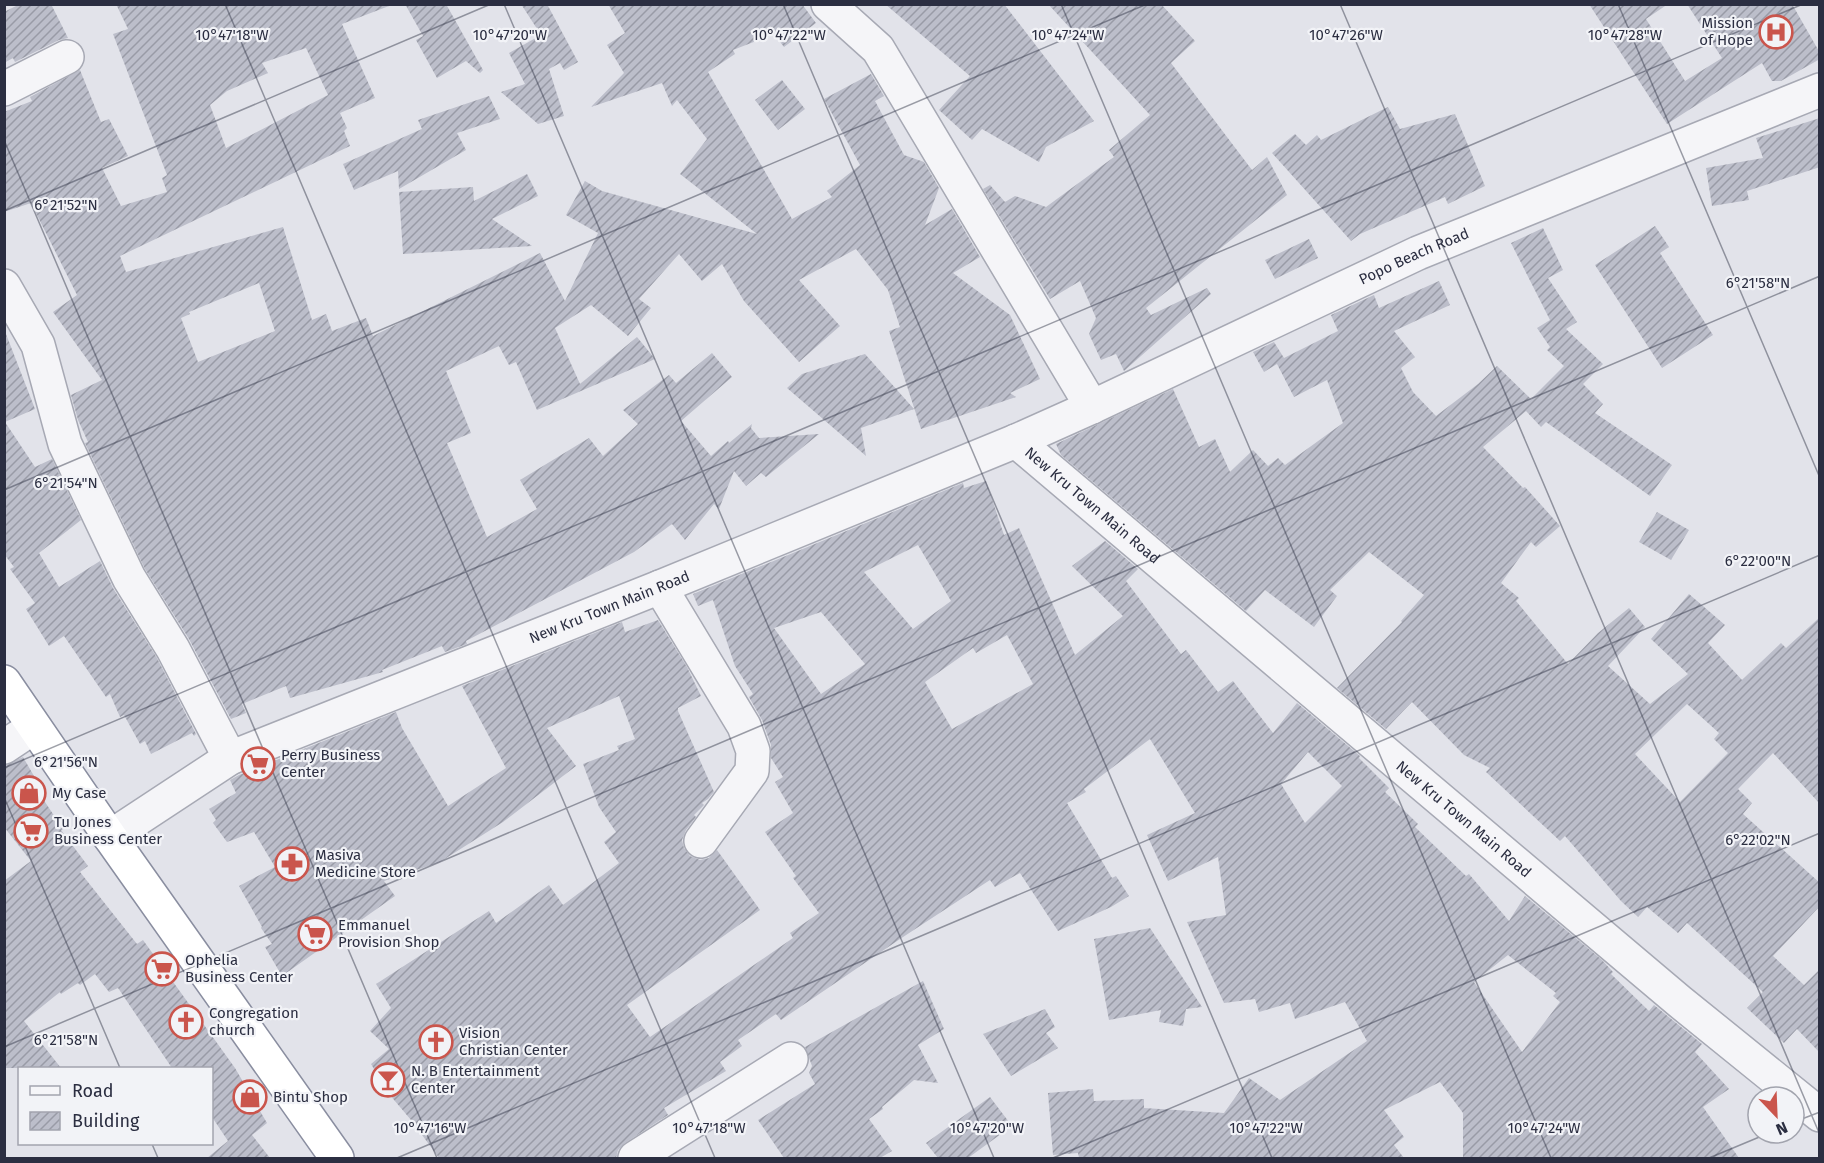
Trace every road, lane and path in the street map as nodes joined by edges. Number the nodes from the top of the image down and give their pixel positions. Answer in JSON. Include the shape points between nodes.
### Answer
{"nodes":[{"id":1,"x":828,"y":4,"type":"edge"},
{"id":2,"x":67,"y":57,"type":"dead end"},
{"id":3,"x":4,"y":89,"type":"edge"},
{"id":4,"x":1820,"y":90,"type":"edge"},
{"id":5,"x":4,"y":286,"type":"edge"},
{"id":6,"x":1092,"y":407,"type":"junction"},
{"id":7,"x":1016,"y":441,"type":"junction"},
{"id":8,"x":660,"y":587,"type":"junction"},
{"id":9,"x":4,"y":682,"type":"edge"},
{"id":10,"x":34,"y":727,"type":"junction"},
{"id":11,"x":4,"y":747,"type":"edge"},
{"id":12,"x":230,"y":758,"type":"junction"},
{"id":13,"x":110,"y":837,"type":"junction"},
{"id":14,"x":701,"y":841,"type":"dead end"},
{"id":15,"x":791,"y":1059,"type":"dead end"},
{"id":16,"x":1820,"y":1115,"type":"edge"},
{"id":17,"x":337,"y":1158,"type":"edge"},
{"id":18,"x":635,"y":1158,"type":"edge"}],
"edges":[{"from":1,"to":6,"type":"street","via":[[878,49]]},
{"from":2,"to":3,"type":"street"},
{"from":4,"to":6,"type":"street","name":"Popo Beach Road","via":[[1418,253]]},
{"from":5,"to":12,"type":"street","via":[[38,345],[65,444],[129,578]]},
{"from":6,"to":7,"type":"street","name":"Popo Beach Road"},
{"from":7,"to":8,"type":"street","name":"New Kru Town Main Road"},
{"from":7,"to":16,"type":"street","name":"New Kru Town Main Road","via":[[1679,1001]]},
{"from":8,"to":12,"type":"street","name":"New Kru Town Main Road"},
{"from":8,"to":14,"type":"street","via":[[744,726],[753,751],[752,771]]},
{"from":9,"to":10,"type":"highway"},
{"from":10,"to":11,"type":"street"},
{"from":10,"to":13,"type":"highway"},
{"from":12,"to":13,"type":"street","name":"New Kru Town Main Road"},
{"from":13,"to":17,"type":"highway"},
{"from":15,"to":18,"type":"street"}]}
